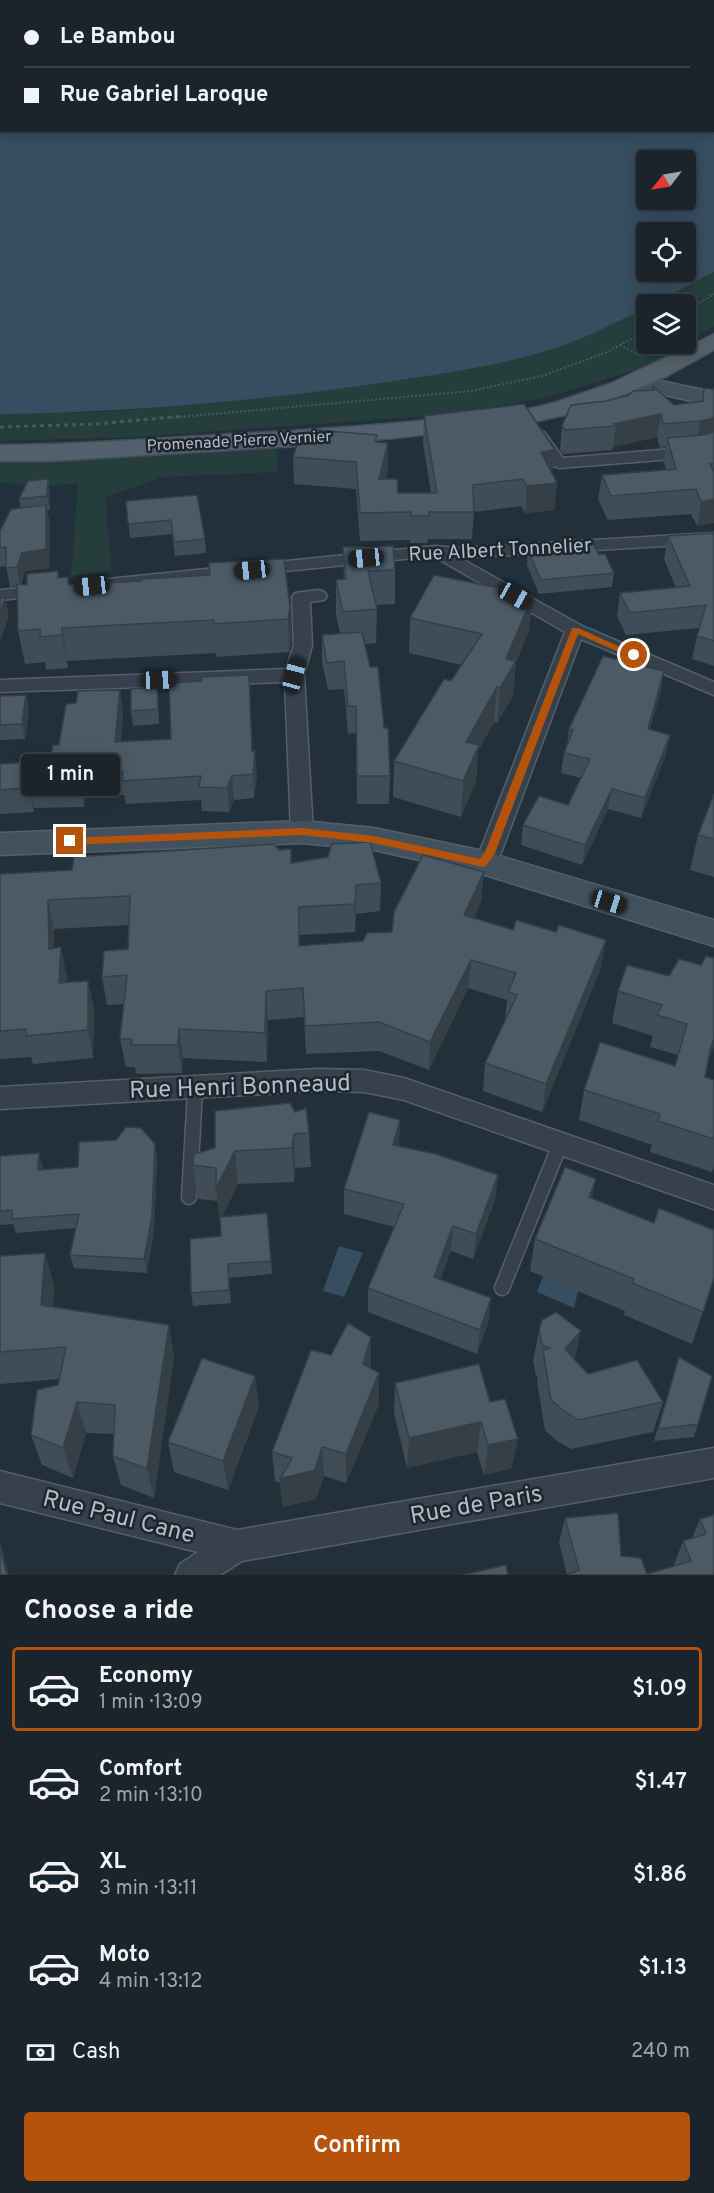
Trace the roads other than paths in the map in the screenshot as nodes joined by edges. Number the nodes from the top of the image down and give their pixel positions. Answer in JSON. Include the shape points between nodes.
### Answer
{"nodes":[{"id":1,"x":714,"y":341,"type":"edge"},
{"id":2,"x":636,"y":382,"type":"junction"},
{"id":3,"x":714,"y":399,"type":"edge"},
{"id":4,"x":524,"y":417,"type":"junction"},
{"id":5,"x":714,"y":447,"type":"edge"},
{"id":6,"x":0,"y":453,"type":"edge"},
{"id":7,"x":714,"y":538,"type":"edge"},
{"id":8,"x":435,"y":551,"type":"junction"},
{"id":9,"x":94,"y":586,"type":"edge"},
{"id":10,"x":59,"y":589,"type":"edge"},
{"id":11,"x":0,"y":595,"type":"edge"},
{"id":12,"x":318,"y":596,"type":"dead end"},
{"id":13,"x":575,"y":630,"type":"junction"},
{"id":14,"x":294,"y":675,"type":"junction"},
{"id":15,"x":0,"y":686,"type":"edge"},
{"id":16,"x":714,"y":688,"type":"edge"},
{"id":17,"x":302,"y":832,"type":"junction"},
{"id":18,"x":0,"y":844,"type":"edge"},
{"id":19,"x":483,"y":863,"type":"junction"},
{"id":20,"x":714,"y":933,"type":"edge"},
{"id":21,"x":195,"y":1087,"type":"junction"},
{"id":22,"x":0,"y":1098,"type":"edge"},
{"id":23,"x":561,"y":1142,"type":"junction"},
{"id":24,"x":189,"y":1197,"type":"dead end"},
{"id":25,"x":714,"y":1197,"type":"edge"},
{"id":26,"x":502,"y":1288,"type":"dead end"},
{"id":27,"x":714,"y":1463,"type":"edge"},
{"id":28,"x":0,"y":1487,"type":"edge"},
{"id":29,"x":237,"y":1546,"type":"junction"},
{"id":30,"x":191,"y":1575,"type":"edge"}],
"edges":[{"from":1,"to":2,"type":"main road","name":"Promenade Pierre Vernier"},
{"from":2,"to":3,"type":"street"},
{"from":2,"to":4,"type":"main road","name":"Promenade Pierre Vernier","via":[[608,394]]},
{"from":4,"to":5,"type":"street","via":[[559,463],[698,452]]},
{"from":4,"to":6,"type":"main road","name":"Promenade Pierre Vernier","via":[[400,431]]},
{"from":7,"to":8,"type":"street","name":"Rue Albert Tonnelier","via":[[459,553]]},
{"from":8,"to":9,"type":"street","name":"Rue Albert Tonnelier"},
{"from":8,"to":13,"type":"street"},
{"from":10,"to":11,"type":"street"},
{"from":12,"to":14,"type":"street","via":[[301,597],[303,645]]},
{"from":13,"to":16,"type":"street"},
{"from":13,"to":19,"type":"street"},
{"from":14,"to":15,"type":"street"},
{"from":14,"to":17,"type":"street"},
{"from":17,"to":18,"type":"street"},
{"from":17,"to":19,"type":"street","via":[[374,839]]},
{"from":19,"to":20,"type":"street"},
{"from":21,"to":22,"type":"street","name":"Rue Henri Bonneaud"},
{"from":21,"to":23,"type":"street","name":"Rue Henri Bonneaud","via":[[364,1081],[404,1089]]},
{"from":21,"to":24,"type":"lane"},
{"from":23,"to":25,"type":"street","name":"Rue Henri Bonneaud"},
{"from":23,"to":26,"type":"lane"},
{"from":27,"to":29,"type":"street","name":"Rue de Paris"},
{"from":28,"to":29,"type":"street","name":"Rue Paul Cane"},
{"from":29,"to":30,"type":"street"}]}
